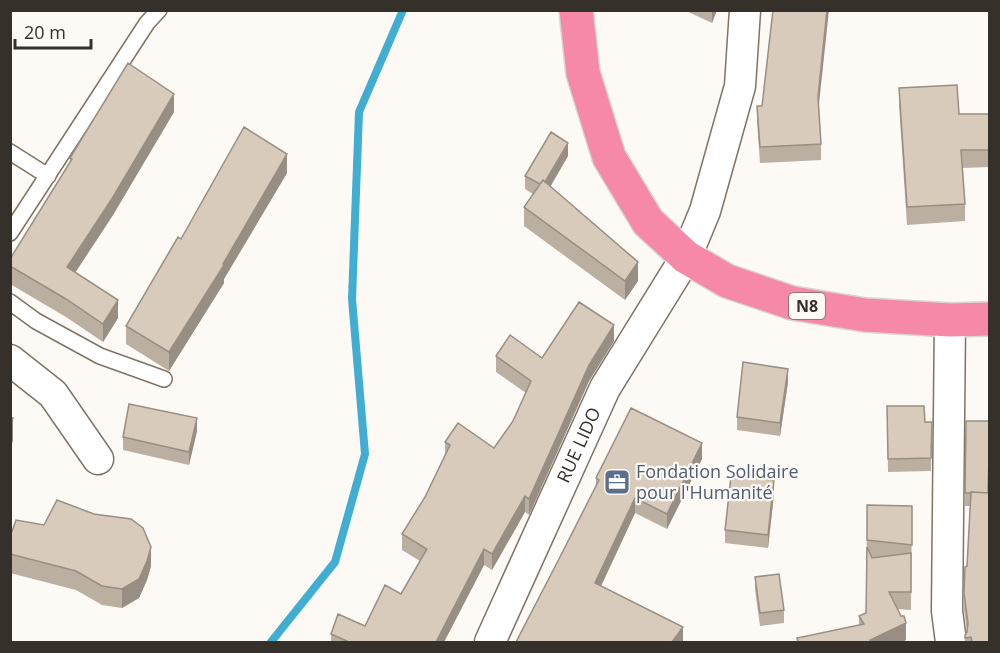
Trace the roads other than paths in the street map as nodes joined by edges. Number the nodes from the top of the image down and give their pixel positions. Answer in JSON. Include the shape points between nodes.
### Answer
{"nodes":[{"id":1,"x":159,"y":10,"type":"edge"},
{"id":2,"x":576,"y":10,"type":"edge"},
{"id":3,"x":745,"y":10,"type":"edge"},
{"id":4,"x":10,"y":152,"type":"edge"},
{"id":5,"x":48,"y":177,"type":"junction"},
{"id":6,"x":10,"y":233,"type":"edge"},
{"id":7,"x":686,"y":257,"type":"junction"},
{"id":8,"x":10,"y":302,"type":"edge"},
{"id":9,"x":990,"y":319,"type":"edge"},
{"id":10,"x":950,"y":320,"type":"junction"},
{"id":11,"x":10,"y":360,"type":"edge"},
{"id":12,"x":164,"y":379,"type":"dead end"},
{"id":13,"x":98,"y":459,"type":"dead end"},
{"id":14,"x":490,"y":642,"type":"edge"},
{"id":15,"x":951,"y":642,"type":"edge"}],
"edges":[{"from":1,"to":5,"type":"lane"},
{"from":2,"to":7,"type":"highway","number":"N8","via":[[583,73],[609,157],[648,222]]},
{"from":3,"to":7,"type":"street","name":"RUE LIDO","via":[[740,86],[705,211]]},
{"from":4,"to":5,"type":"lane"},
{"from":5,"to":6,"type":"lane"},
{"from":7,"to":10,"type":"highway","number":"N8","via":[[727,281],[792,303],[865,315]]},
{"from":7,"to":14,"type":"street","name":"RUE LIDO","via":[[605,388]]},
{"from":8,"to":12,"type":"lane","via":[[100,356]]},
{"from":9,"to":10,"type":"highway","number":"N8"},
{"from":10,"to":15,"type":"street","via":[[947,611]]},
{"from":11,"to":13,"type":"street","via":[[54,394]]}]}
